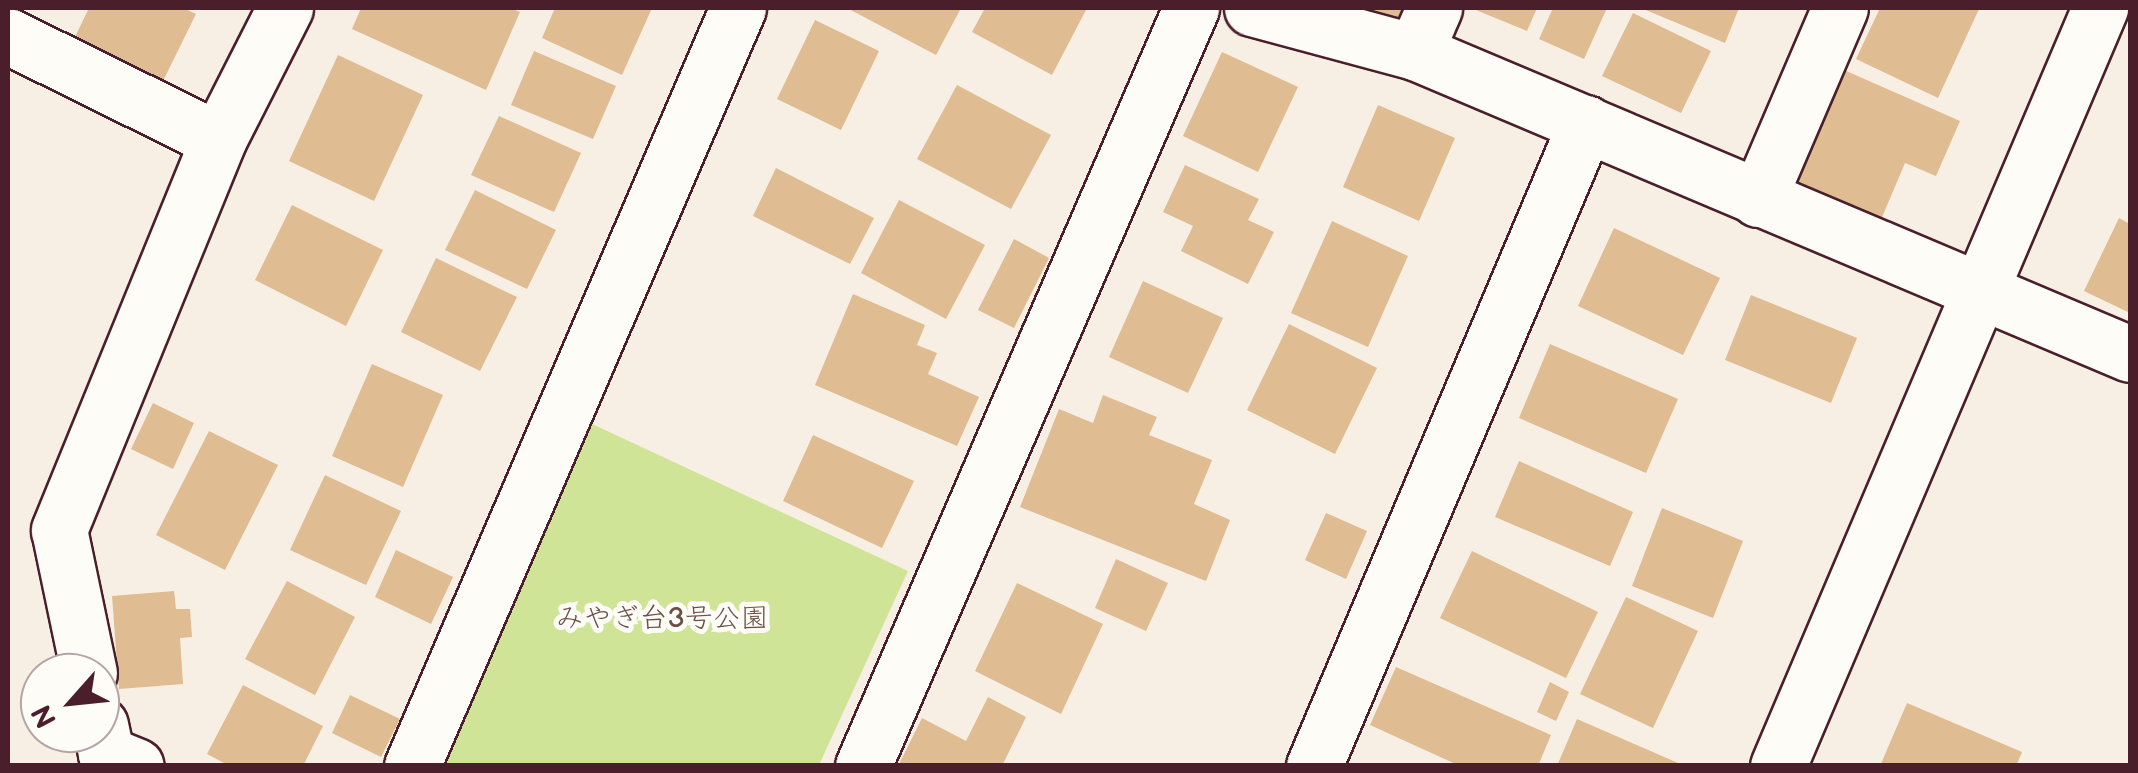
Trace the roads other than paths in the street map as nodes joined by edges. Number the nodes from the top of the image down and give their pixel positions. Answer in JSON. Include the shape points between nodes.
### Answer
{"nodes":[{"id":1,"x":284,"y":8,"type":"edge"},
{"id":2,"x":738,"y":8,"type":"edge"},
{"id":3,"x":1191,"y":8,"type":"edge"},
{"id":4,"x":1252,"y":8,"type":"edge"},
{"id":5,"x":1840,"y":8,"type":"edge"},
{"id":6,"x":2100,"y":8,"type":"edge"},
{"id":7,"x":1424,"y":30,"type":"edge"},
{"id":8,"x":8,"y":36,"type":"edge"},
{"id":9,"x":1586,"y":123,"type":"junction"},
{"id":10,"x":218,"y":140,"type":"junction"},
{"id":11,"x":1758,"y":198,"type":"junction"},
{"id":12,"x":1985,"y":292,"type":"junction"},
{"id":13,"x":2130,"y":354,"type":"edge"},
{"id":14,"x":85,"y":653,"type":"edge"},
{"id":15,"x":412,"y":766,"type":"edge"},
{"id":16,"x":864,"y":766,"type":"edge"},
{"id":17,"x":1314,"y":766,"type":"edge"},
{"id":18,"x":1778,"y":766,"type":"edge"}],
"edges":[{"from":1,"to":10,"type":"street"},
{"from":2,"to":15,"type":"street"},
{"from":3,"to":16,"type":"street"},
{"from":4,"to":7,"type":"street"},
{"from":5,"to":11,"type":"street"},
{"from":6,"to":12,"type":"street"},
{"from":7,"to":9,"type":"street"},
{"from":8,"to":10,"type":"street"},
{"from":9,"to":11,"type":"street"},
{"from":9,"to":17,"type":"street"},
{"from":10,"to":14,"type":"street","via":[[59,530]]},
{"from":11,"to":12,"type":"street"},
{"from":12,"to":13,"type":"street"},
{"from":12,"to":18,"type":"street"}]}
